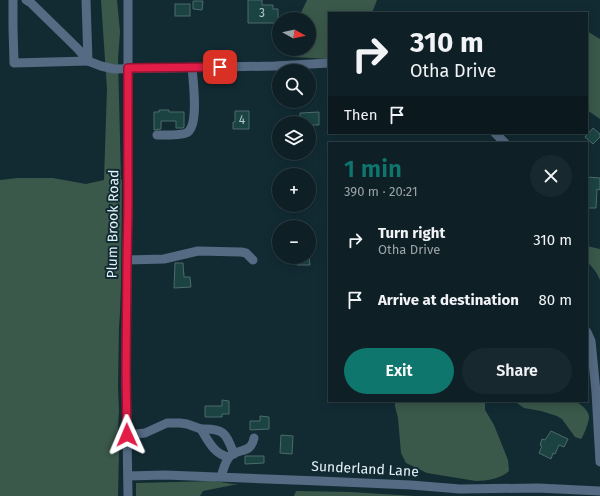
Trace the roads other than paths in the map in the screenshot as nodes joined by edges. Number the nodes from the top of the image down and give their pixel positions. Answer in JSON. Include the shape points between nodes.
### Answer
{"nodes":[{"id":1,"x":13,"y":0,"type":"edge"},
{"id":2,"x":26,"y":0,"type":"edge"},
{"id":3,"x":86,"y":0,"type":"edge"},
{"id":4,"x":128,"y":0,"type":"edge"},
{"id":5,"x":88,"y":61,"type":"junction"},
{"id":6,"x":328,"y":63,"type":"edge"},
{"id":7,"x":192,"y":67,"type":"junction"},
{"id":8,"x":128,"y":68,"type":"junction"},
{"id":9,"x":496,"y":134,"type":"edge"},
{"id":10,"x":157,"y":135,"type":"dead end"},
{"id":11,"x":504,"y":142,"type":"edge"},
{"id":12,"x":127,"y":260,"type":"junction"},
{"id":13,"x":252,"y":260,"type":"dead end"},
{"id":14,"x":588,"y":334,"type":"edge"},
{"id":15,"x":201,"y":429,"type":"junction"},
{"id":16,"x":127,"y":435,"type":"junction"},
{"id":17,"x":254,"y":438,"type":"dead end"},
{"id":18,"x":232,"y":455,"type":"junction"},
{"id":19,"x":600,"y":462,"type":"edge"},
{"id":20,"x":128,"y":476,"type":"junction"},
{"id":21,"x":221,"y":477,"type":"junction"},
{"id":22,"x":600,"y":491,"type":"edge"},
{"id":23,"x":128,"y":496,"type":"edge"}],
"edges":[{"from":1,"to":5,"type":"street","via":[[14,63]]},
{"from":2,"to":5,"type":"street"},
{"from":3,"to":5,"type":"street"},
{"from":4,"to":8,"type":"street","name":"Plum Brook Road"},
{"from":5,"to":8,"type":"street","via":[[114,69]]},
{"from":6,"to":7,"type":"street"},
{"from":7,"to":8,"type":"street"},
{"from":7,"to":10,"type":"street","via":[[195,110],[192,127],[184,134]]},
{"from":8,"to":12,"type":"street","name":"Plum Brook Road"},
{"from":9,"to":11,"type":"street"},
{"from":12,"to":13,"type":"street","via":[[164,259],[198,251],[241,252],[246,253]]},
{"from":12,"to":16,"type":"street","name":"Plum Brook Road"},
{"from":14,"to":19,"type":"street","via":[[591,341],[596,392]]},
{"from":15,"to":16,"type":"street","via":[[174,422],[145,433]]},
{"from":15,"to":18,"type":"street","via":[[218,453],[224,456]]},
{"from":15,"to":18,"type":"street","via":[[215,429],[224,434]]},
{"from":16,"to":20,"type":"street","name":"Plum Brook Road"},
{"from":17,"to":18,"type":"street","via":[[249,448]]},
{"from":18,"to":21,"type":"street"},
{"from":20,"to":21,"type":"street","name":"Sunderland Lane"},
{"from":20,"to":23,"type":"street","name":"Plum Brook Road"},
{"from":21,"to":22,"type":"street","name":"Sunderland Lane","via":[[460,489],[538,488]]}]}
